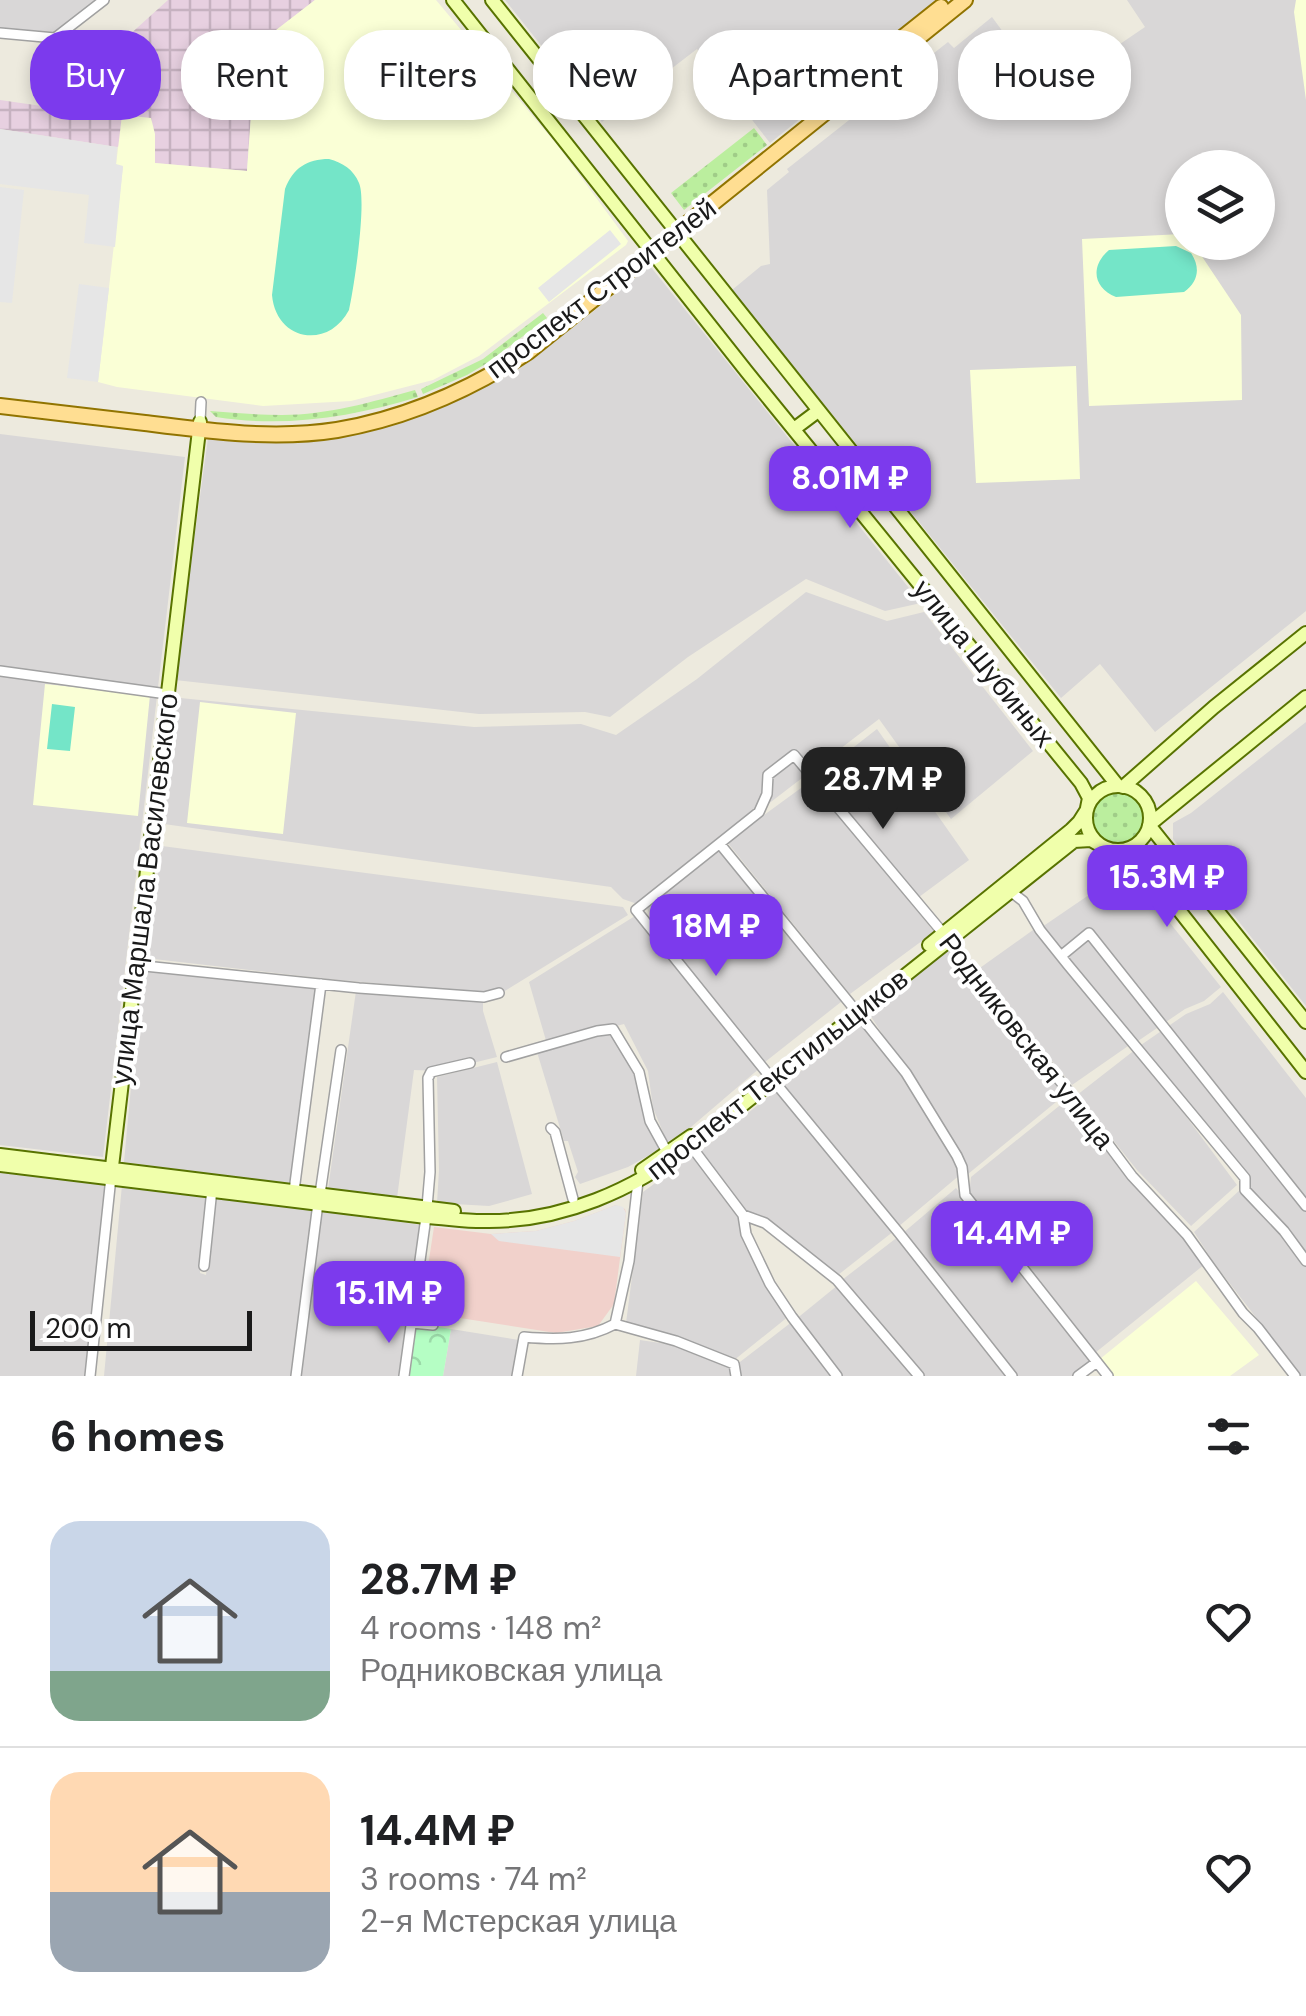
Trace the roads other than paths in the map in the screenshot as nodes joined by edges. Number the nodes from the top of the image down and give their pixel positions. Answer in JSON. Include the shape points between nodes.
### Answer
{"nodes":[{"id":1,"x":453,"y":0,"type":"edge"},
{"id":2,"x":492,"y":0,"type":"edge"},
{"id":3,"x":950,"y":0,"type":"edge"},
{"id":4,"x":965,"y":0,"type":"edge"},
{"id":5,"x":97,"y":2,"type":"edge"},
{"id":6,"x":915,"y":30,"type":"edge"},
{"id":7,"x":924,"y":30,"type":"edge"},
{"id":8,"x":0,"y":33,"type":"edge"},
{"id":9,"x":808,"y":120,"type":"edge"},
{"id":10,"x":673,"y":230,"type":"junction"},
{"id":11,"x":649,"y":249,"type":"junction"},
{"id":12,"x":0,"y":397,"type":"edge"},
{"id":13,"x":201,"y":402,"type":"dead end"},
{"id":14,"x":0,"y":406,"type":"edge"},
{"id":15,"x":818,"y":411,"type":"junction"},
{"id":16,"x":200,"y":426,"type":"junction"},
{"id":17,"x":794,"y":429,"type":"junction"},
{"id":18,"x":1306,"y":634,"type":"edge"},
{"id":19,"x":0,"y":671,"type":"edge"},
{"id":20,"x":167,"y":694,"type":"junction"},
{"id":21,"x":1306,"y":697,"type":"edge"},
{"id":22,"x":1120,"y":786,"type":"junction"},
{"id":23,"x":1087,"y":810,"type":"junction"},
{"id":24,"x":1149,"y":825,"type":"junction"},
{"id":25,"x":720,"y":844,"type":"junction"},
{"id":26,"x":1098,"y":844,"type":"junction"},
{"id":27,"x":1118,"y":850,"type":"junction"},
{"id":28,"x":1010,"y":891,"type":"junction"},
{"id":29,"x":946,"y":936,"type":"junction"},
{"id":30,"x":1061,"y":956,"type":"junction"},
{"id":31,"x":136,"y":965,"type":"junction"},
{"id":32,"x":321,"y":984,"type":"junction"},
{"id":33,"x":500,"y":993,"type":"dead end"},
{"id":34,"x":855,"y":1009,"type":"junction"},
{"id":35,"x":1306,"y":1022,"type":"edge"},
{"id":36,"x":340,"y":1050,"type":"dead end"},
{"id":37,"x":506,"y":1056,"type":"dead end"},
{"id":38,"x":470,"y":1063,"type":"dead end"},
{"id":39,"x":1306,"y":1072,"type":"edge"},
{"id":40,"x":770,"y":1076,"type":"junction"},
{"id":41,"x":551,"y":1128,"type":"dead end"},
{"id":42,"x":688,"y":1143,"type":"junction"},
{"id":43,"x":667,"y":1152,"type":"junction"},
{"id":44,"x":0,"y":1155,"type":"edge"},
{"id":45,"x":0,"y":1165,"type":"edge"},
{"id":46,"x":111,"y":1173,"type":"junction"},
{"id":47,"x":636,"y":1178,"type":"junction"},
{"id":48,"x":212,"y":1189,"type":"junction"},
{"id":49,"x":294,"y":1191,"type":"junction"},
{"id":50,"x":319,"y":1198,"type":"junction"},
{"id":51,"x":573,"y":1198,"type":"junction"},
{"id":52,"x":1306,"y":1206,"type":"edge"},
{"id":53,"x":427,"y":1212,"type":"junction"},
{"id":54,"x":743,"y":1215,"type":"junction"},
{"id":55,"x":1306,"y":1261,"type":"edge"},
{"id":56,"x":204,"y":1266,"type":"dead end"},
{"id":57,"x":412,"y":1322,"type":"junction"},
{"id":58,"x":615,"y":1324,"type":"junction"},
{"id":59,"x":432,"y":1325,"type":"dead end"},
{"id":60,"x":1097,"y":1362,"type":"junction"},
{"id":61,"x":90,"y":1376,"type":"edge"},
{"id":62,"x":296,"y":1376,"type":"edge"},
{"id":63,"x":404,"y":1376,"type":"edge"},
{"id":64,"x":517,"y":1376,"type":"edge"},
{"id":65,"x":736,"y":1376,"type":"edge"},
{"id":66,"x":837,"y":1376,"type":"edge"},
{"id":67,"x":919,"y":1376,"type":"edge"},
{"id":68,"x":1012,"y":1376,"type":"edge"},
{"id":69,"x":1078,"y":1376,"type":"edge"},
{"id":70,"x":1108,"y":1376,"type":"edge"},
{"id":71,"x":1295,"y":1376,"type":"edge"}],
"edges":[{"from":1,"to":11,"type":"main road","name":"улица Шубиных"},
{"from":2,"to":10,"type":"main road","name":"улица Шубиных"},
{"from":3,"to":6,"type":"main road","name":"проспект Строителей"},
{"from":4,"to":7,"type":"main road","name":"проспект Строителей"},
{"from":5,"to":8,"type":"street","via":[[56,38]]},
{"from":9,"to":10,"type":"main road","name":"проспект Строителей"},
{"from":10,"to":11,"type":"main road","name":"проспект Строителей"},
{"from":10,"to":15,"type":"main road","name":"улица Шубиных"},
{"from":11,"to":16,"type":"main road","name":"проспект Строителей","via":[[522,346],[438,393],[333,422]]},
{"from":11,"to":17,"type":"main road","name":"улица Шубиных"},
{"from":12,"to":16,"type":"main road","name":"проспект Строителей"},
{"from":13,"to":16,"type":"street","name":"улица Маршала Василевского"},
{"from":14,"to":16,"type":"main road","name":"проспект Строителей"},
{"from":15,"to":17,"type":"main road"},
{"from":15,"to":22,"type":"main road","name":"улица Шубиных"},
{"from":16,"to":20,"type":"main road","name":"улица Маршала Василевского"},
{"from":17,"to":23,"type":"main road","name":"улица Шубиных","via":[[1079,781],[1089,798]]},
{"from":18,"to":22,"type":"main road"},
{"from":19,"to":20,"type":"street"},
{"from":20,"to":31,"type":"main road","name":"улица Маршала Василевского"},
{"from":21,"to":24,"type":"main road"},
{"from":22,"to":23,"type":"main road","via":[[1092,798]]},
{"from":22,"to":24,"type":"main road","via":[[1142,798]]},
{"from":23,"to":26,"type":"main road"},
{"from":23,"to":29,"type":"main road","name":"проспект Текстильщиков"},
{"from":24,"to":27,"type":"main road","via":[[1136,844]]},
{"from":24,"to":35,"type":"main road"},
{"from":25,"to":29,"type":"street","name":"Родниковская улица","via":[[760,812],[768,775],[794,755]]},
{"from":25,"to":34,"type":"street"},
{"from":25,"to":40,"type":"street","via":[[636,910]]},
{"from":26,"to":27,"type":"main road"},
{"from":26,"to":28,"type":"main road","name":"проспект Текстильщиков","via":[[1074,841]]},
{"from":27,"to":39,"type":"main road","via":[[1140,861]]},
{"from":28,"to":29,"type":"main road","name":"проспект Текстильщиков"},
{"from":28,"to":30,"type":"street"},
{"from":29,"to":34,"type":"main road","name":"проспект Текстильщиков"},
{"from":29,"to":71,"type":"street","name":"Родниковская улица"},
{"from":30,"to":52,"type":"street","via":[[1089,933]]},
{"from":30,"to":55,"type":"street"},
{"from":31,"to":32,"type":"street"},
{"from":31,"to":46,"type":"main road","name":"улица Маршала Василевского"},
{"from":32,"to":33,"type":"street","via":[[484,998]]},
{"from":32,"to":49,"type":"street"},
{"from":34,"to":40,"type":"main road","name":"проспект Текстильщиков"},
{"from":34,"to":60,"type":"street","via":[[906,1073],[956,1153],[965,1195]]},
{"from":36,"to":50,"type":"street"},
{"from":37,"to":43,"type":"street","via":[[613,1029],[640,1072],[650,1121]]},
{"from":38,"to":53,"type":"street","via":[[428,1078]]},
{"from":40,"to":42,"type":"main road","name":"проспект Текстильщиков"},
{"from":40,"to":68,"type":"street"},
{"from":41,"to":51,"type":"street"},
{"from":42,"to":43,"type":"main road","name":"проспект Текстильщиков"},
{"from":42,"to":47,"type":"main road","name":"проспект Текстильщиков"},
{"from":42,"to":54,"type":"street"},
{"from":43,"to":47,"type":"main road","name":"проспект Текстильщиков"},
{"from":44,"to":46,"type":"main road","name":"проспект Текстильщиков"},
{"from":45,"to":46,"type":"main road","name":"проспект Текстильщиков"},
{"from":46,"to":48,"type":"main road","name":"проспект Текстильщиков"},
{"from":46,"to":49,"type":"main road","name":"проспект Текстильщиков"},
{"from":46,"to":61,"type":"street","name":"улица Маршала Василевского"},
{"from":47,"to":51,"type":"main road","name":"проспект Текстильщиков"},
{"from":47,"to":53,"type":"main road","name":"проспект Текстильщиков","via":[[579,1206],[531,1216],[486,1222]]},
{"from":47,"to":58,"type":"street"},
{"from":48,"to":50,"type":"main road","name":"проспект Текстильщиков"},
{"from":48,"to":56,"type":"street"},
{"from":49,"to":50,"type":"main road","name":"проспект Текстильщиков"},
{"from":50,"to":53,"type":"main road","name":"проспект Текстильщиков"},
{"from":50,"to":62,"type":"street"},
{"from":51,"to":53,"type":"main road","name":"проспект Текстильщиков","via":[[497,1213]]},
{"from":53,"to":57,"type":"street"},
{"from":54,"to":66,"type":"street","via":[[767,1278]]},
{"from":54,"to":67,"type":"street","via":[[765,1222],[837,1280]]},
{"from":57,"to":59,"type":"street"},
{"from":57,"to":63,"type":"street"},
{"from":58,"to":64,"type":"street","via":[[584,1337],[524,1337]]},
{"from":58,"to":65,"type":"street","via":[[734,1364]]},
{"from":60,"to":69,"type":"street"},
{"from":60,"to":70,"type":"street"}]}
